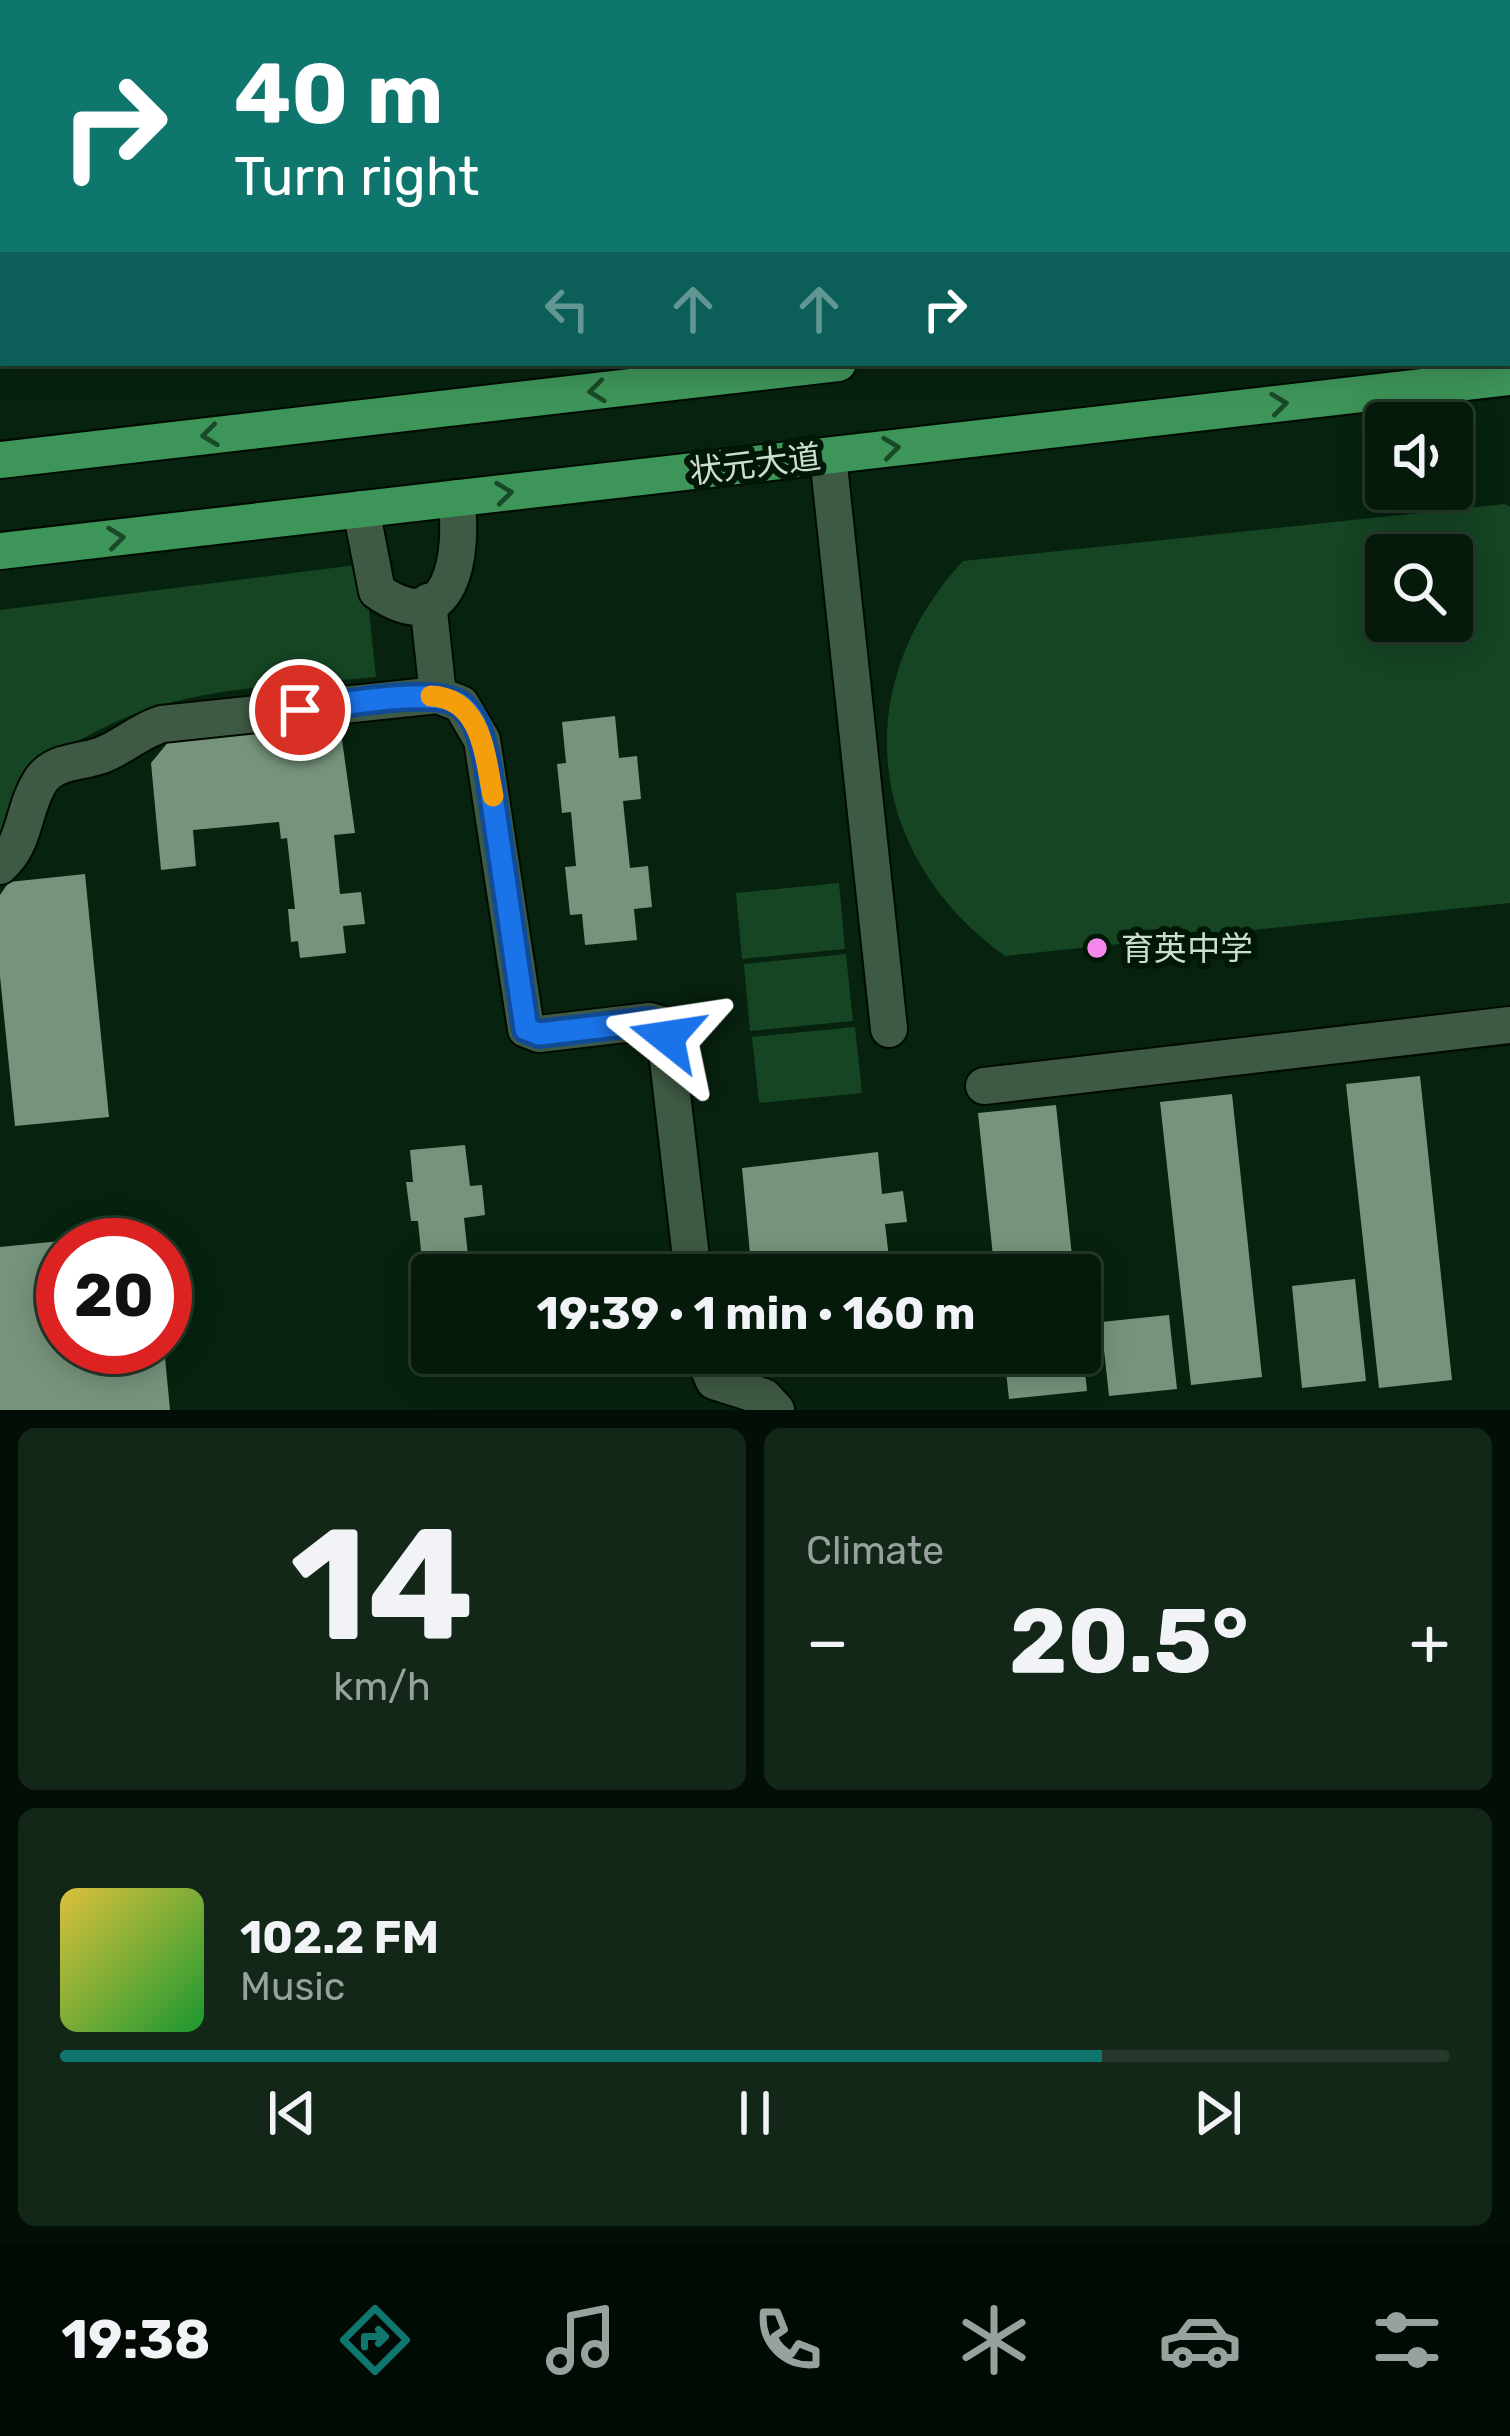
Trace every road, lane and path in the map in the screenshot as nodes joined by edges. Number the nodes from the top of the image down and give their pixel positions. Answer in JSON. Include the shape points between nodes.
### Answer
{"nodes":[{"id":1,"x":812,"y":366,"type":"edge"},
{"id":2,"x":1510,"y":377,"type":"edge"},
{"id":3,"x":828,"y":456,"type":"junction"},
{"id":4,"x":0,"y":460,"type":"edge"},
{"id":5,"x":456,"y":499,"type":"junction"},
{"id":6,"x":361,"y":509,"type":"junction"},
{"id":7,"x":0,"y":551,"type":"edge"},
{"id":8,"x":428,"y":602,"type":"junction"},
{"id":9,"x":438,"y":695,"type":"junction"},
{"id":10,"x":0,"y":866,"type":"edge"},
{"id":11,"x":1510,"y":1025,"type":"edge"},
{"id":12,"x":889,"y":1029,"type":"dead end"},
{"id":13,"x":984,"y":1086,"type":"dead end"},
{"id":14,"x":691,"y":1254,"type":"edge"},
{"id":15,"x":711,"y":1374,"type":"edge"},
{"id":16,"x":776,"y":1410,"type":"edge"}],
"edges":[{"from":1,"to":4,"type":"main road","one_way":true},
{"from":3,"to":2,"type":"main road","name":"状元大道","one_way":true},
{"from":5,"to":3,"type":"main road","name":"状元大道","one_way":true},
{"from":3,"to":12,"type":"lane"},
{"from":5,"to":6,"type":"main road","name":"状元大道"},
{"from":5,"to":8,"type":"lane","via":[[458,569]]},
{"from":7,"to":6,"type":"main road","name":"状元大道","one_way":true},
{"from":6,"to":8,"type":"lane","via":[[377,591],[407,605]]},
{"from":8,"to":9,"type":"lane"},
{"from":9,"to":10,"type":"lane","via":[[139,731],[43,776],[17,851]]},
{"from":9,"to":14,"type":"lane","via":[[461,704],[482,740],[526,1029],[664,1025]]},
{"from":11,"to":13,"type":"lane"},
{"from":15,"to":16,"type":"lane"}]}
